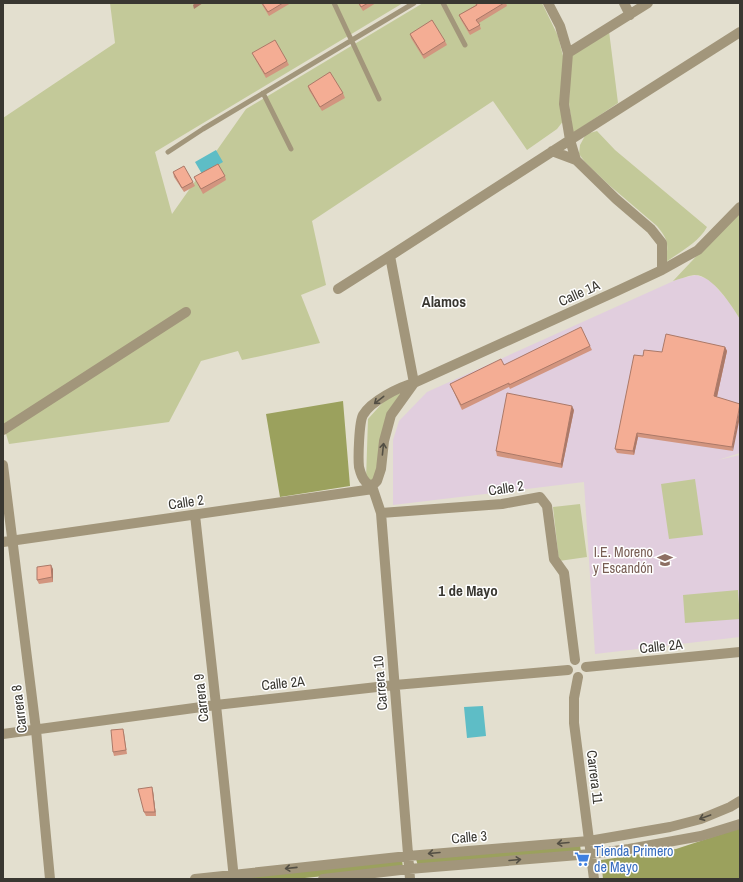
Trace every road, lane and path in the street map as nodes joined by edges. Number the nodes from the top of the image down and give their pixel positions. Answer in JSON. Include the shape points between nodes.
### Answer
{"nodes":[{"id":1,"x":334,"y":3,"type":"edge"},
{"id":2,"x":414,"y":3,"type":"edge"},
{"id":3,"x":443,"y":3,"type":"edge"},
{"id":4,"x":548,"y":3,"type":"edge"},
{"id":5,"x":624,"y":3,"type":"edge"},
{"id":6,"x":648,"y":3,"type":"edge"},
{"id":7,"x":630,"y":14,"type":"junction"},
{"id":8,"x":740,"y":32,"type":"edge"},
{"id":9,"x":351,"y":40,"type":"junction"},
{"id":10,"x":465,"y":44,"type":"dead end"},
{"id":11,"x":568,"y":53,"type":"junction"},
{"id":12,"x":263,"y":93,"type":"junction"},
{"id":13,"x":379,"y":99,"type":"dead end"},
{"id":14,"x":570,"y":140,"type":"junction"},
{"id":15,"x":291,"y":149,"type":"dead end"},
{"id":16,"x":552,"y":151,"type":"junction"},
{"id":17,"x":168,"y":152,"type":"dead end"},
{"id":18,"x":576,"y":160,"type":"junction"},
{"id":19,"x":740,"y":207,"type":"edge"},
{"id":20,"x":390,"y":256,"type":"junction"},
{"id":21,"x":662,"y":270,"type":"junction"},
{"id":22,"x":338,"y":289,"type":"dead end"},
{"id":23,"x":186,"y":312,"type":"dead end"},
{"id":24,"x":414,"y":383,"type":"junction"},
{"id":25,"x":3,"y":430,"type":"edge"},
{"id":26,"x":3,"y":465,"type":"edge"},
{"id":27,"x":373,"y":488,"type":"junction"},
{"id":28,"x":381,"y":513,"type":"junction"},
{"id":29,"x":195,"y":515,"type":"junction"},
{"id":30,"x":8,"y":541,"type":"edge"},
{"id":31,"x":740,"y":652,"type":"edge"},
{"id":32,"x":576,"y":660,"type":"junction"},
{"id":33,"x":586,"y":667,"type":"junction"},
{"id":34,"x":568,"y":670,"type":"junction"},
{"id":35,"x":578,"y":678,"type":"junction"},
{"id":36,"x":395,"y":685,"type":"junction"},
{"id":37,"x":216,"y":705,"type":"junction"},
{"id":38,"x":36,"y":730,"type":"junction"},
{"id":39,"x":3,"y":734,"type":"edge"},
{"id":40,"x":740,"y":801,"type":"edge"},
{"id":41,"x":740,"y":824,"type":"edge"},
{"id":42,"x":589,"y":841,"type":"junction"},
{"id":43,"x":494,"y":849,"type":"junction"},
{"id":44,"x":591,"y":854,"type":"junction"},
{"id":45,"x":408,"y":856,"type":"junction"},
{"id":46,"x":496,"y":862,"type":"junction"},
{"id":47,"x":316,"y":865,"type":"junction"},
{"id":48,"x":410,"y":874,"type":"edge"},
{"id":49,"x":234,"y":876,"type":"edge"},
{"id":50,"x":50,"y":879,"type":"edge"},
{"id":51,"x":196,"y":879,"type":"edge"},
{"id":52,"x":318,"y":879,"type":"edge"},
{"id":53,"x":323,"y":879,"type":"edge"},
{"id":54,"x":594,"y":879,"type":"edge"}],
"edges":[{"from":1,"to":9,"type":"lane"},
{"from":2,"to":9,"type":"lane"},
{"from":3,"to":10,"type":"lane"},
{"from":4,"to":11,"type":"street","via":[[560,26]]},
{"from":5,"to":7,"type":"street"},
{"from":6,"to":7,"type":"street"},
{"from":7,"to":11,"type":"street"},
{"from":8,"to":14,"type":"street"},
{"from":9,"to":12,"type":"lane"},
{"from":9,"to":13,"type":"lane"},
{"from":11,"to":14,"type":"street","via":[[564,104]]},
{"from":12,"to":15,"type":"lane"},
{"from":12,"to":17,"type":"lane"},
{"from":14,"to":16,"type":"street"},
{"from":14,"to":18,"type":"street"},
{"from":16,"to":18,"type":"street"},
{"from":16,"to":20,"type":"street"},
{"from":18,"to":21,"type":"street","via":[[651,229],[662,243]]},
{"from":19,"to":21,"type":"street","name":"Calle 1A","via":[[698,250]]},
{"from":20,"to":22,"type":"street"},
{"from":20,"to":24,"type":"street"},
{"from":21,"to":24,"type":"street","name":"Calle 1A"},
{"from":23,"to":25,"type":"street"},
{"from":27,"to":24,"type":"street","one_way":true,"via":[[381,469],[384,441],[391,415]]},
{"from":24,"to":27,"type":"street","name":"Carrera 10","one_way":true,"via":[[386,395],[362,416],[359,467],[365,481]]},
{"from":26,"to":30,"type":"street","name":"Carrera 8"},
{"from":27,"to":28,"type":"street","name":"Carrera 10"},
{"from":27,"to":29,"type":"street","name":"Calle 2"},
{"from":28,"to":32,"type":"street","name":"Calle 2","via":[[502,504],[540,498],[547,506],[554,559],[564,573]]},
{"from":28,"to":36,"type":"street","name":"Carrera 10"},
{"from":29,"to":30,"type":"street","name":"Calle 2"},
{"from":29,"to":37,"type":"street","name":"Carrera 9"},
{"from":30,"to":38,"type":"street","name":"Carrera 8"},
{"from":31,"to":33,"type":"street","name":"Calle 2A"},
{"from":32,"to":33,"type":"street","via":[[580,660]]},
{"from":32,"to":34,"type":"street","via":[[568,665]]},
{"from":33,"to":35,"type":"street","via":[[585,672]]},
{"from":34,"to":35,"type":"street","via":[[573,677]]},
{"from":34,"to":36,"type":"street","name":"Calle 2A"},
{"from":35,"to":42,"type":"street","name":"Carrera 11","via":[[574,698],[574,723]]},
{"from":36,"to":37,"type":"street","name":"Calle 2A"},
{"from":36,"to":45,"type":"street","name":"Carrera 10"},
{"from":37,"to":38,"type":"street","name":"Calle 2A"},
{"from":37,"to":49,"type":"street","name":"Carrera 9"},
{"from":38,"to":39,"type":"street","name":"Calle 2A"},
{"from":38,"to":50,"type":"street","name":"Carrera 8"},
{"from":40,"to":42,"type":"street","name":"Calle 3","one_way":true,"via":[[701,819],[670,828]]},
{"from":41,"to":44,"type":"street","name":"Calle 3","via":[[661,844]]},
{"from":42,"to":43,"type":"street","name":"Calle 3","one_way":true},
{"from":42,"to":44,"type":"street","name":"Carrera 11"},
{"from":43,"to":45,"type":"street","name":"Calle 3","one_way":true},
{"from":43,"to":46,"type":"street"},
{"from":46,"to":44,"type":"street","name":"Calle 3","one_way":true},
{"from":44,"to":54,"type":"street","name":"Carrera 11"},
{"from":45,"to":47,"type":"street","name":"Calle 3"},
{"from":45,"to":48,"type":"street","name":"Carrera 10"},
{"from":46,"to":48,"type":"street","name":"Calle 3"},
{"from":47,"to":49,"type":"street","name":"Calle 3","one_way":true},
{"from":47,"to":52,"type":"street"},
{"from":48,"to":53,"type":"street","name":"Calle 3"},
{"from":49,"to":51,"type":"street","name":"Calle 3"}]}
